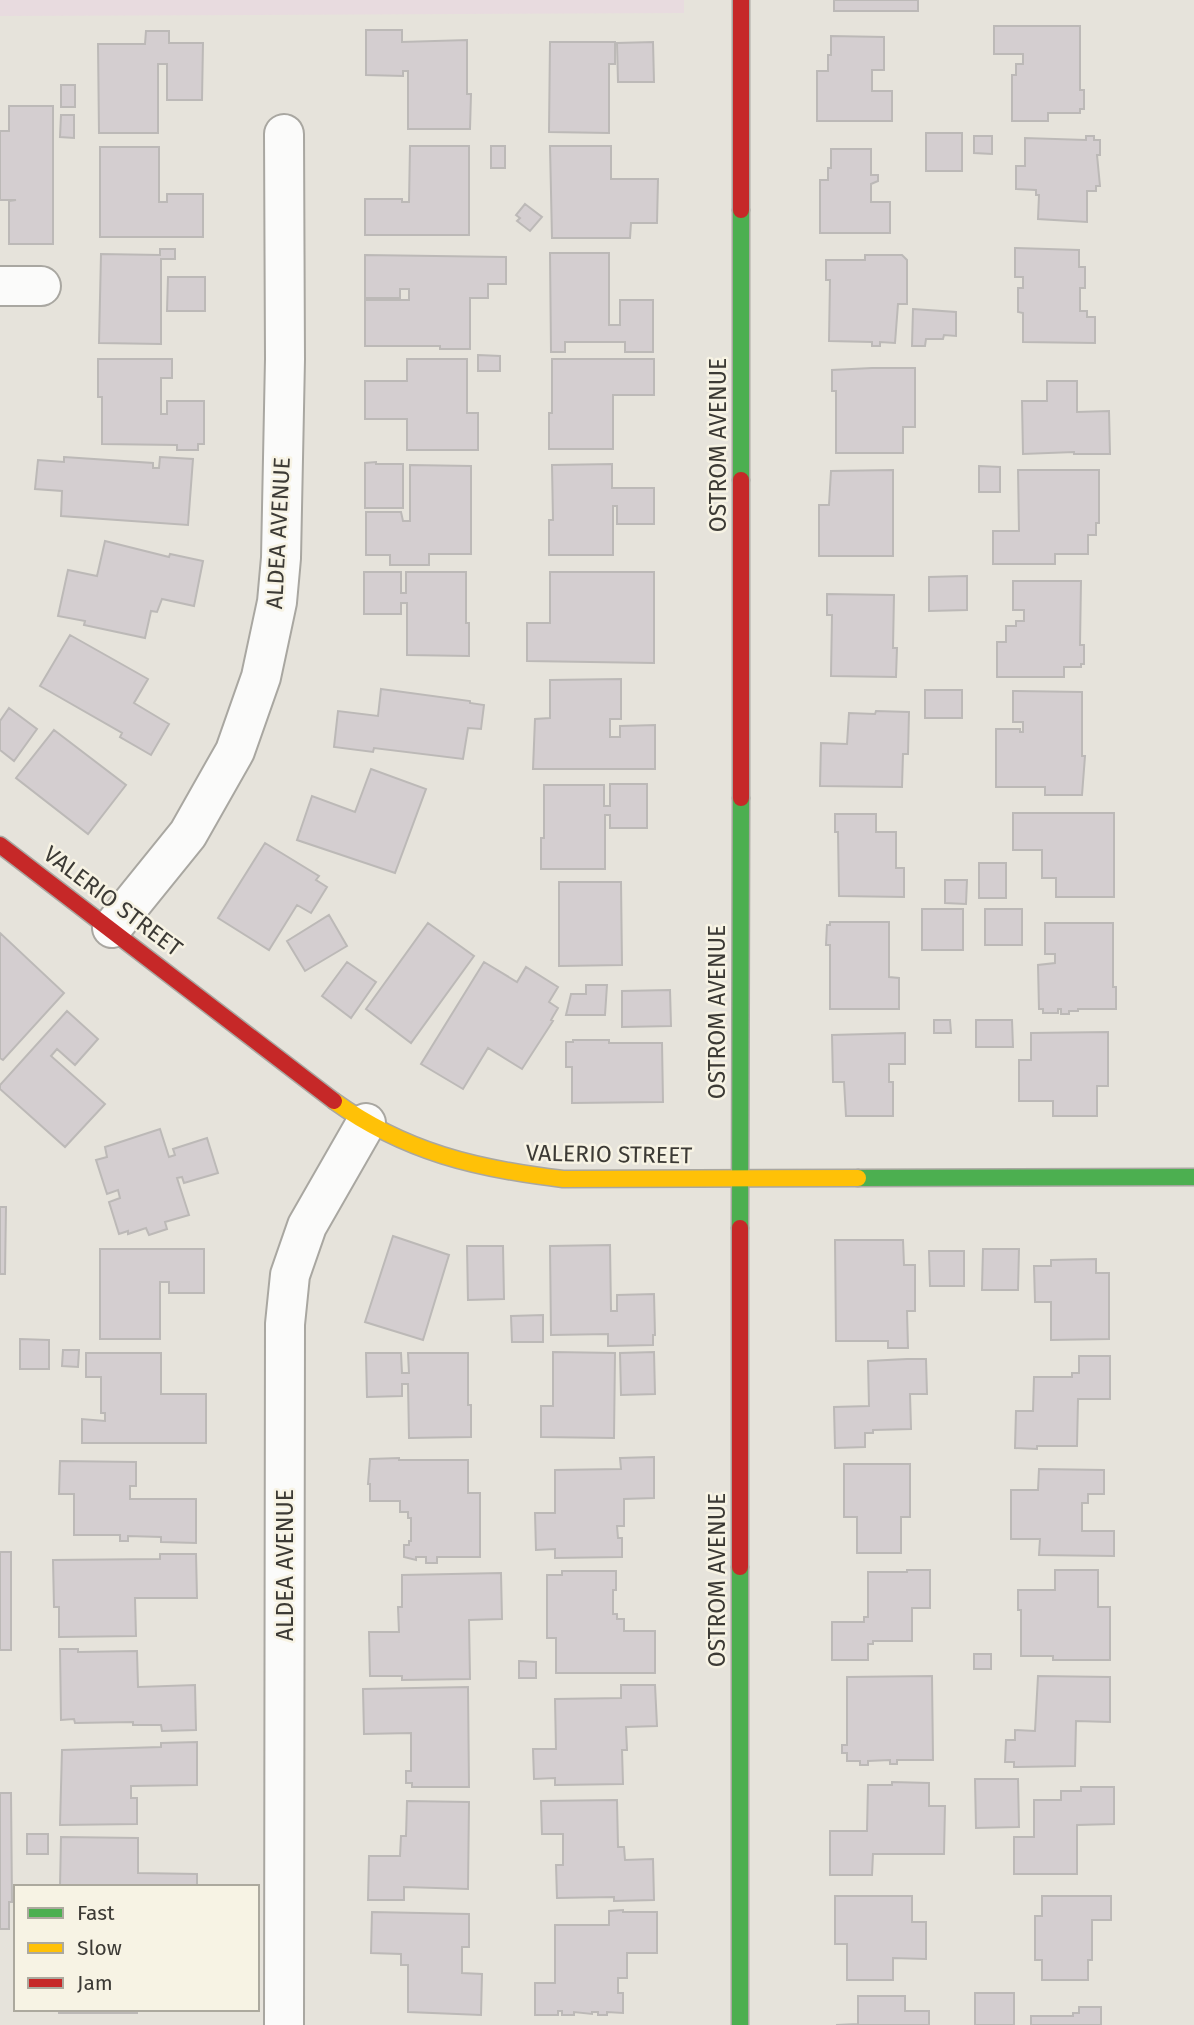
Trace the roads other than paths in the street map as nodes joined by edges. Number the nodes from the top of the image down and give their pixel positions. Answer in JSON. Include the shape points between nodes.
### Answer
{"nodes":[{"id":1,"x":741,"y":0,"type":"edge"},
{"id":2,"x":284,"y":134,"type":"dead end"},
{"id":3,"x":0,"y":286,"type":"edge"},
{"id":4,"x":41,"y":286,"type":"dead end"},
{"id":5,"x":0,"y":845,"type":"edge"},
{"id":6,"x":111,"y":928,"type":"junction"},
{"id":7,"x":366,"y":1123,"type":"junction"},
{"id":8,"x":1194,"y":1177,"type":"edge"},
{"id":9,"x":739,"y":1178,"type":"junction"},
{"id":10,"x":284,"y":2025,"type":"edge"},
{"id":11,"x":740,"y":2025,"type":"edge"}],
"edges":[{"from":1,"to":9,"type":"street","name":"OSTROM AVENUE"},
{"from":2,"to":6,"type":"street","name":"ALDEA AVENUE","via":[[281,547],[277,602],[261,677],[235,751],[188,834]]},
{"from":3,"to":4,"type":"street"},
{"from":5,"to":6,"type":"street","name":"VALERIO STREET"},
{"from":6,"to":7,"type":"street","name":"VALERIO STREET"},
{"from":7,"to":9,"type":"street","name":"VALERIO STREET","via":[[443,1158],[518,1175]]},
{"from":7,"to":10,"type":"street","name":"ALDEA AVENUE","via":[[307,1226],[290,1275],[286,1311]]},
{"from":8,"to":9,"type":"street","name":"VALERIO STREET"},
{"from":9,"to":11,"type":"street","name":"OSTROM AVENUE"}]}
